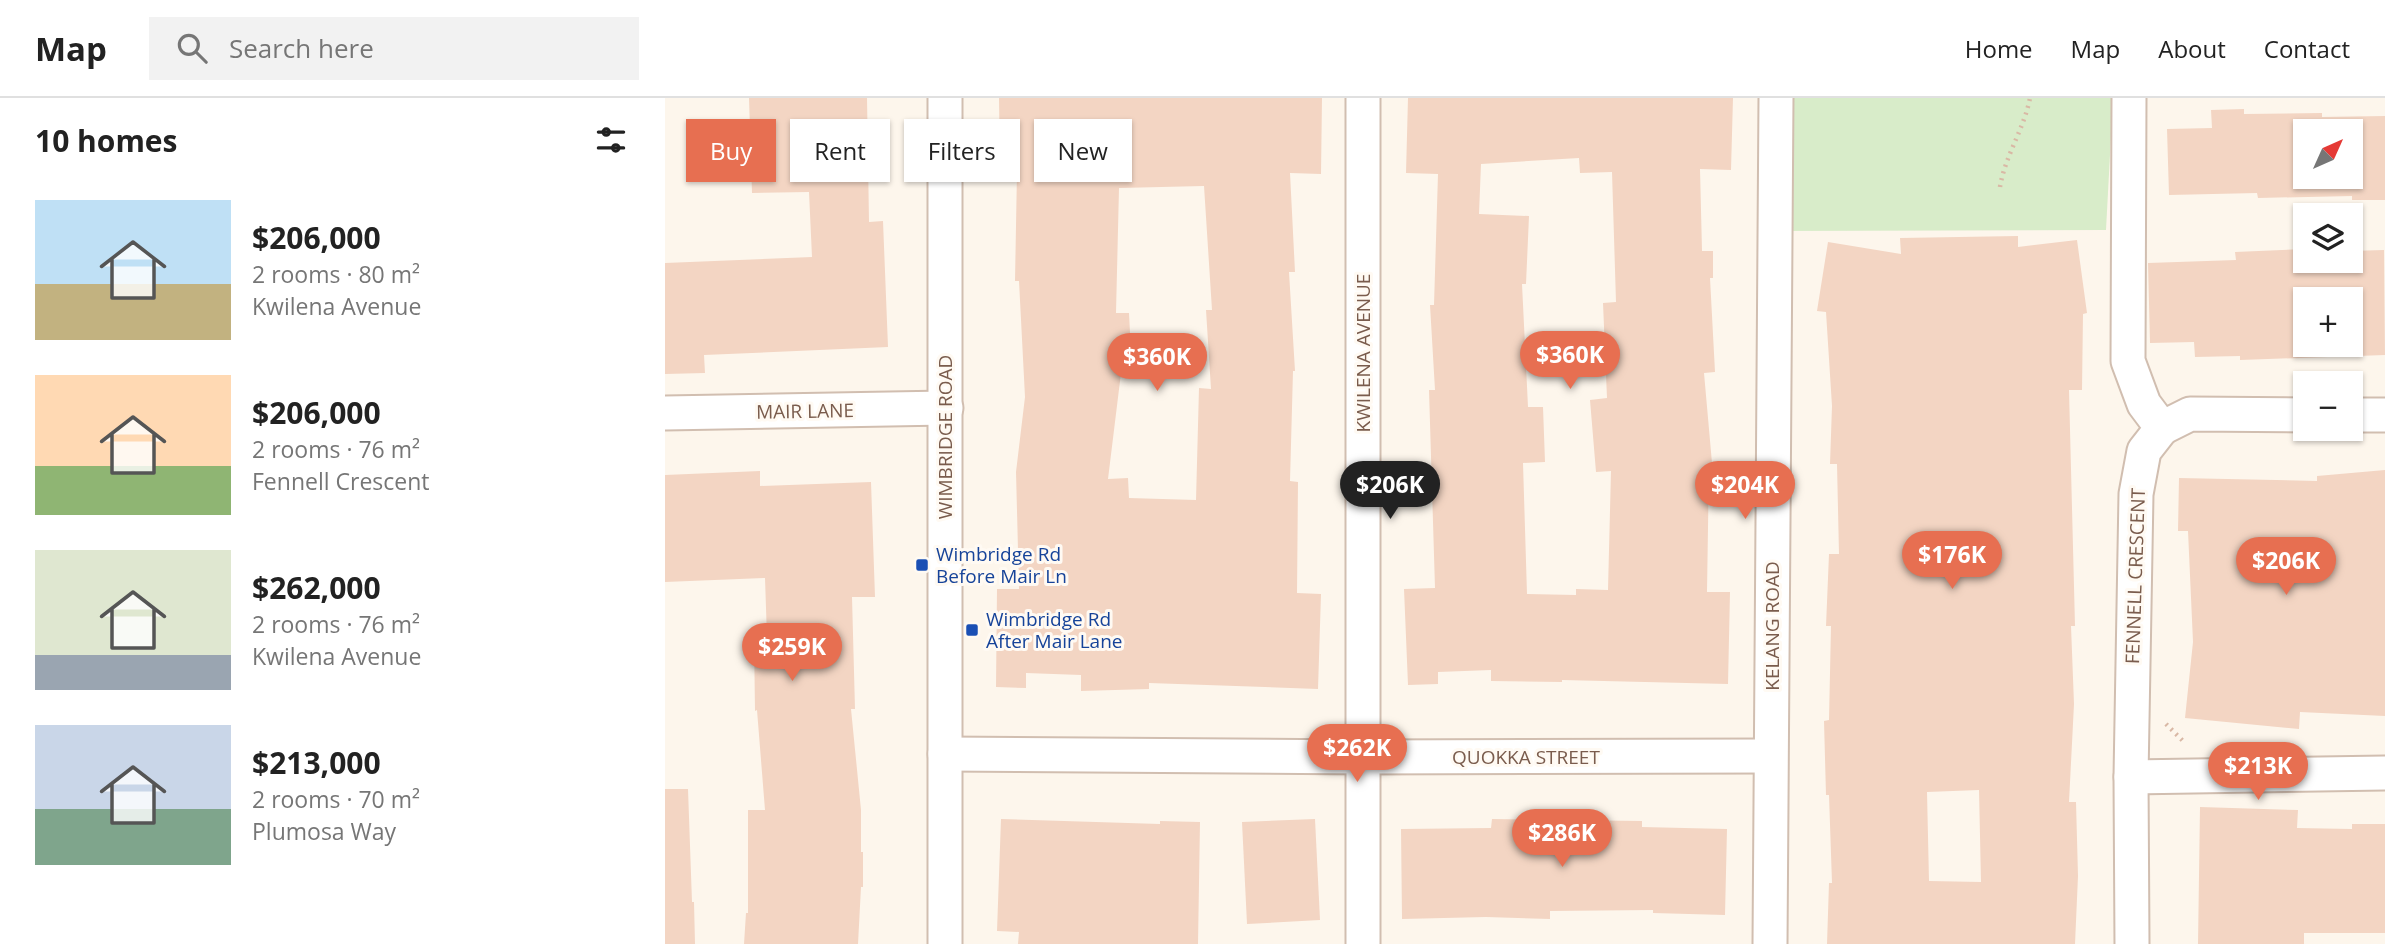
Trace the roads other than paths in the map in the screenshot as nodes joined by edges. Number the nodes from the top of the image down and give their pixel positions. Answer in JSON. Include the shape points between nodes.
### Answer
{"nodes":[{"id":1,"x":945,"y":98,"type":"edge"},
{"id":2,"x":1363,"y":98,"type":"edge"},
{"id":3,"x":1776,"y":98,"type":"edge"},
{"id":4,"x":2129,"y":98,"type":"edge"},
{"id":5,"x":946,"y":408,"type":"junction"},
{"id":6,"x":665,"y":413,"type":"edge"},
{"id":7,"x":2293,"y":415,"type":"edge"},
{"id":8,"x":2363,"y":415,"type":"edge"},
{"id":9,"x":2385,"y":415,"type":"edge"},
{"id":10,"x":2162,"y":428,"type":"junction"},
{"id":11,"x":944,"y":754,"type":"junction"},
{"id":12,"x":1770,"y":756,"type":"junction"},
{"id":13,"x":1363,"y":757,"type":"junction"},
{"id":14,"x":2385,"y":773,"type":"edge"},
{"id":15,"x":2131,"y":777,"type":"junction"},
{"id":16,"x":945,"y":944,"type":"edge"},
{"id":17,"x":1363,"y":944,"type":"edge"},
{"id":18,"x":1770,"y":944,"type":"edge"},
{"id":19,"x":2132,"y":944,"type":"edge"}],
"edges":[{"from":1,"to":5,"type":"street","name":"WIMBRIDGE ROAD"},
{"from":2,"to":13,"type":"street","name":"KWILENA AVENUE"},
{"from":3,"to":12,"type":"street","name":"KELANG ROAD"},
{"from":4,"to":10,"type":"street","via":[[2128,362],[2144,404]]},
{"from":5,"to":6,"type":"street","name":"MAIR LANE"},
{"from":5,"to":11,"type":"street","name":"WIMBRIDGE ROAD"},
{"from":7,"to":10,"type":"street","via":[[2190,414]]},
{"from":8,"to":9,"type":"street"},
{"from":10,"to":15,"type":"street","name":"FENNELL CRESCENT","via":[[2144,451],[2136,494]]},
{"from":11,"to":13,"type":"street","name":"QUOKKA STREET"},
{"from":11,"to":16,"type":"street","name":"WIMBRIDGE ROAD"},
{"from":12,"to":13,"type":"street","name":"QUOKKA STREET"},
{"from":12,"to":18,"type":"street","name":"KELANG ROAD"},
{"from":13,"to":17,"type":"street","name":"KWILENA AVENUE"},
{"from":14,"to":15,"type":"street"},
{"from":15,"to":19,"type":"street","name":"FENNELL CRESCENT"}]}
